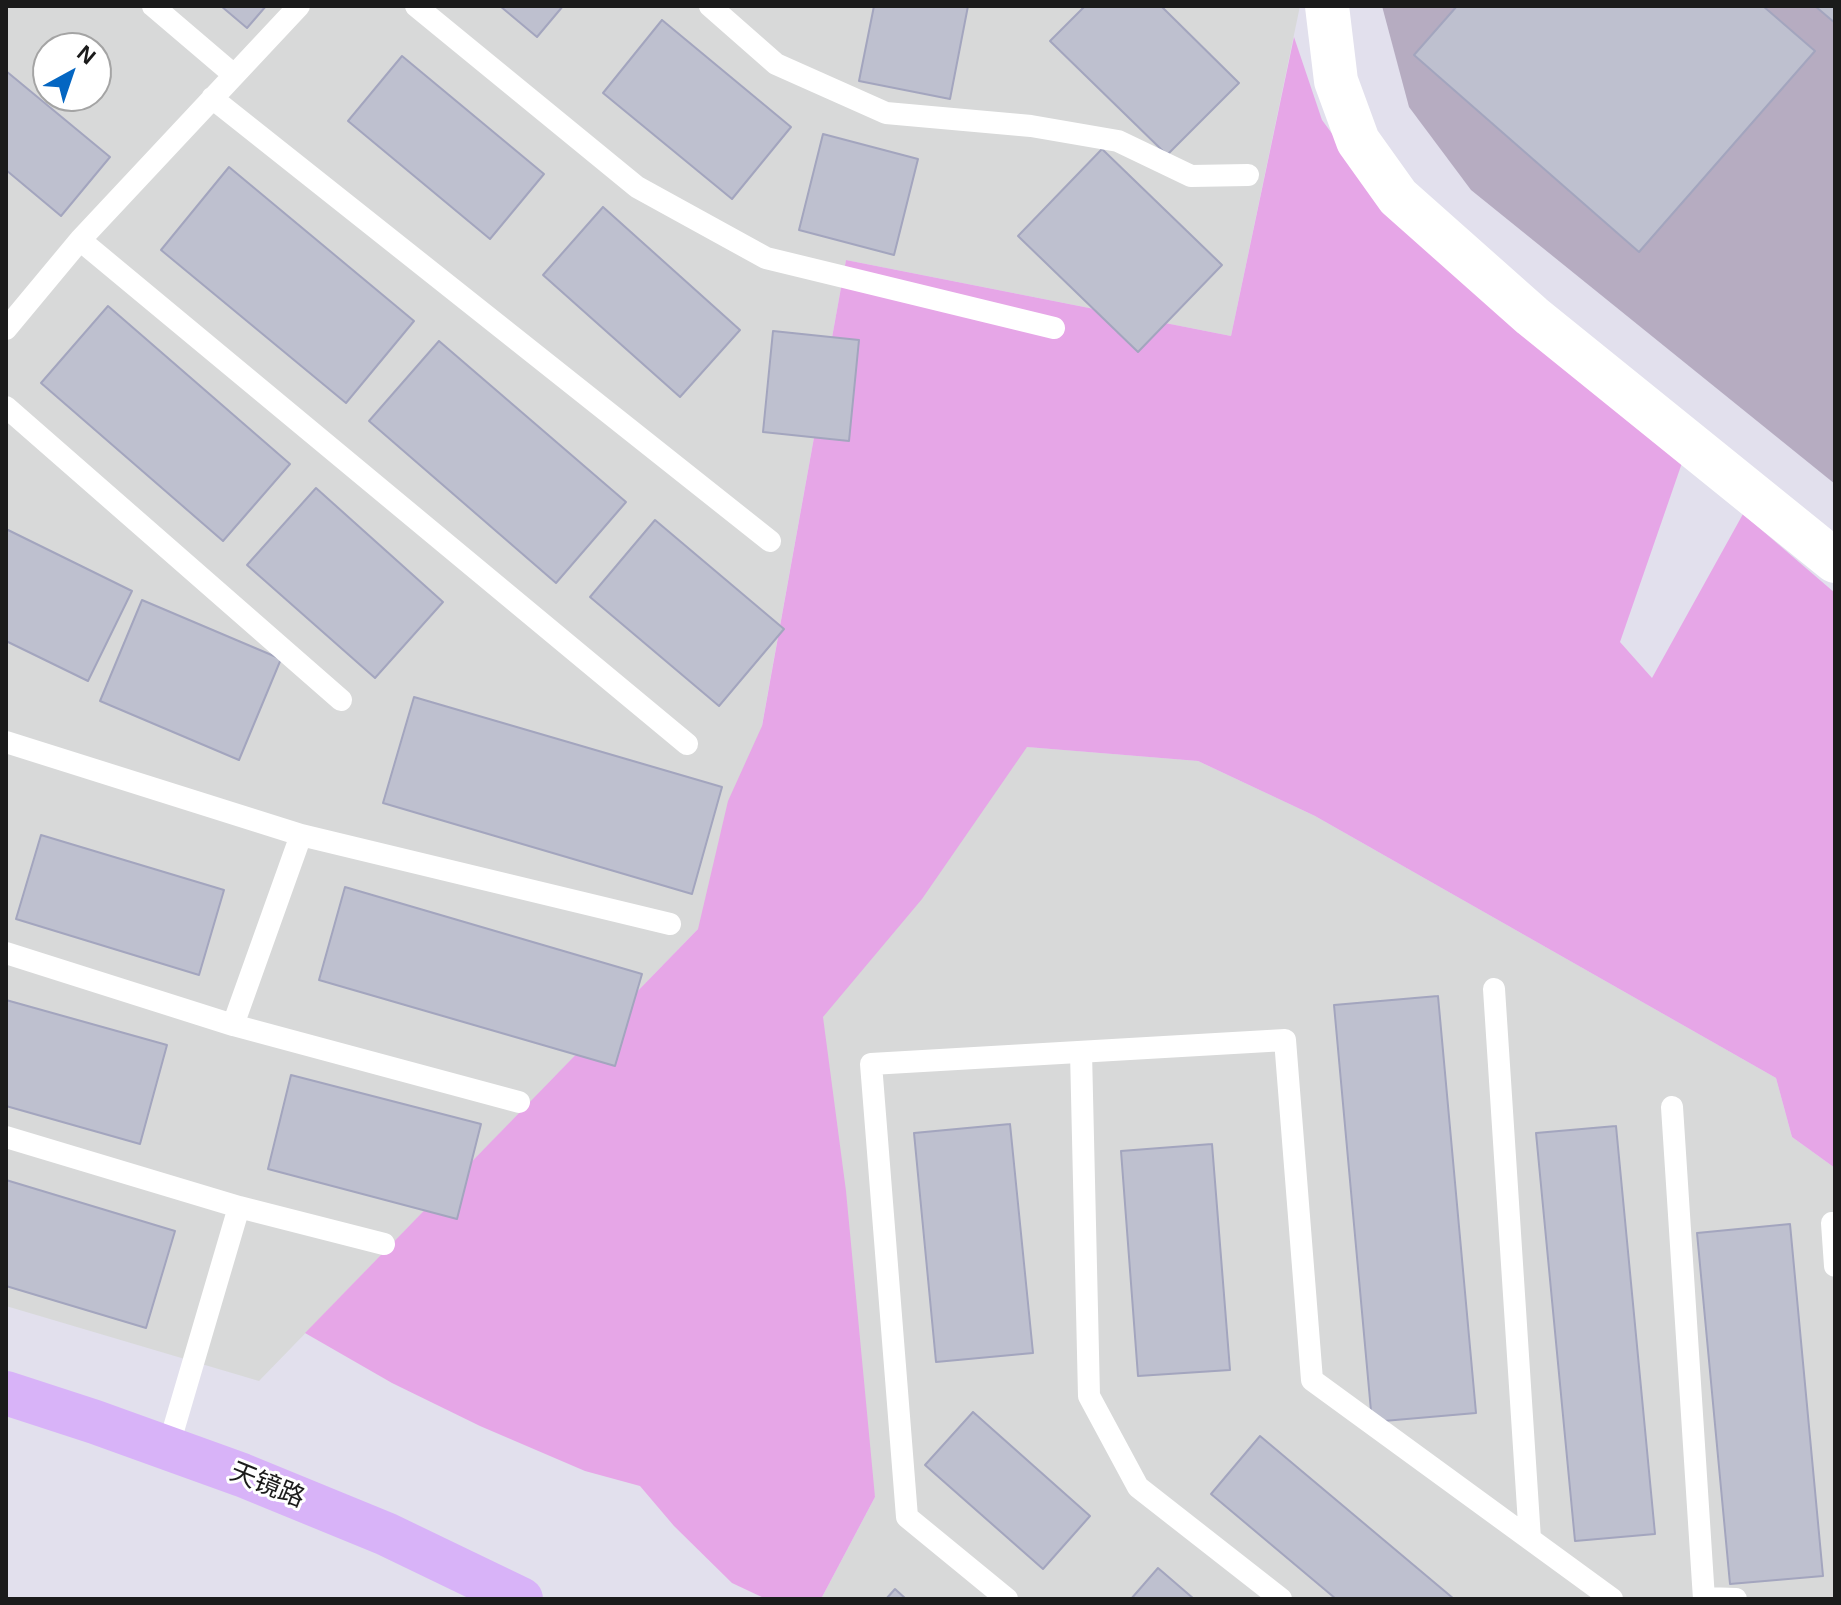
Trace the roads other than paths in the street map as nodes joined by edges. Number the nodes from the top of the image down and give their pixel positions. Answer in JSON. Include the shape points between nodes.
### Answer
{"nodes":[{"id":1,"x":153,"y":6,"type":"edge"},
{"id":2,"x":299,"y":6,"type":"edge"},
{"id":3,"x":416,"y":6,"type":"edge"},
{"id":4,"x":710,"y":6,"type":"edge"},
{"id":5,"x":1327,"y":6,"type":"edge"},
{"id":6,"x":234,"y":75,"type":"junction"},
{"id":7,"x":212,"y":98,"type":"junction"},
{"id":8,"x":1248,"y":175,"type":"dead end"},
{"id":9,"x":80,"y":240,"type":"junction"},
{"id":10,"x":9,"y":319,"type":"edge"},
{"id":11,"x":1054,"y":328,"type":"dead end"},
{"id":12,"x":6,"y":407,"type":"edge"},
{"id":13,"x":770,"y":541,"type":"dead end"},
{"id":14,"x":1835,"y":561,"type":"edge"},
{"id":15,"x":341,"y":700,"type":"dead end"},
{"id":16,"x":6,"y":742,"type":"edge"},
{"id":17,"x":687,"y":744,"type":"dead end"},
{"id":18,"x":301,"y":835,"type":"junction"},
{"id":19,"x":670,"y":924,"type":"dead end"},
{"id":20,"x":6,"y":953,"type":"edge"},
{"id":21,"x":1494,"y":989,"type":"dead end"},
{"id":22,"x":233,"y":1025,"type":"junction"},
{"id":23,"x":1081,"y":1052,"type":"junction"},
{"id":24,"x":519,"y":1102,"type":"dead end"},
{"id":25,"x":1672,"y":1107,"type":"dead end"},
{"id":26,"x":6,"y":1137,"type":"edge"},
{"id":27,"x":239,"y":1207,"type":"junction"},
{"id":28,"x":1832,"y":1223,"type":"dead end"},
{"id":29,"x":384,"y":1244,"type":"dead end"},
{"id":30,"x":1835,"y":1266,"type":"edge"},
{"id":31,"x":6,"y":1393,"type":"edge"},
{"id":32,"x":168,"y":1448,"type":"junction"},
{"id":33,"x":1530,"y":1539,"type":"junction"},
{"id":34,"x":521,"y":1599,"type":"edge"},
{"id":35,"x":1007,"y":1599,"type":"edge"},
{"id":36,"x":1281,"y":1599,"type":"edge"},
{"id":37,"x":1612,"y":1599,"type":"edge"},
{"id":38,"x":1704,"y":1599,"type":"edge"},
{"id":39,"x":1736,"y":1599,"type":"edge"}],
"edges":[{"from":1,"to":6,"type":"lane"},
{"from":2,"to":6,"type":"lane"},
{"from":3,"to":11,"type":"lane","via":[[637,187],[766,258]]},
{"from":4,"to":8,"type":"lane","via":[[776,64],[886,113],[1045,128],[1118,141],[1191,176]]},
{"from":5,"to":14,"type":"street","via":[[1336,81],[1358,141],[1398,197],[1532,316]]},
{"from":6,"to":7,"type":"lane"},
{"from":7,"to":9,"type":"lane"},
{"from":7,"to":13,"type":"lane"},
{"from":9,"to":10,"type":"lane"},
{"from":9,"to":17,"type":"lane"},
{"from":12,"to":15,"type":"lane"},
{"from":16,"to":18,"type":"lane"},
{"from":18,"to":19,"type":"lane"},
{"from":18,"to":22,"type":"lane"},
{"from":20,"to":22,"type":"lane"},
{"from":21,"to":33,"type":"lane"},
{"from":22,"to":24,"type":"lane"},
{"from":23,"to":33,"type":"lane","via":[[1285,1040],[1312,1380]]},
{"from":23,"to":35,"type":"lane","via":[[871,1064],[907,1517]]},
{"from":23,"to":36,"type":"lane","via":[[1089,1396],[1138,1487]]},
{"from":25,"to":38,"type":"lane"},
{"from":26,"to":27,"type":"lane"},
{"from":27,"to":29,"type":"lane"},
{"from":27,"to":32,"type":"lane"},
{"from":28,"to":30,"type":"lane"},
{"from":31,"to":32,"type":"street","name":"天镜路"},
{"from":32,"to":34,"type":"street","name":"天镜路","via":[[386,1534]]},
{"from":33,"to":37,"type":"lane"},
{"from":38,"to":39,"type":"lane"}]}
